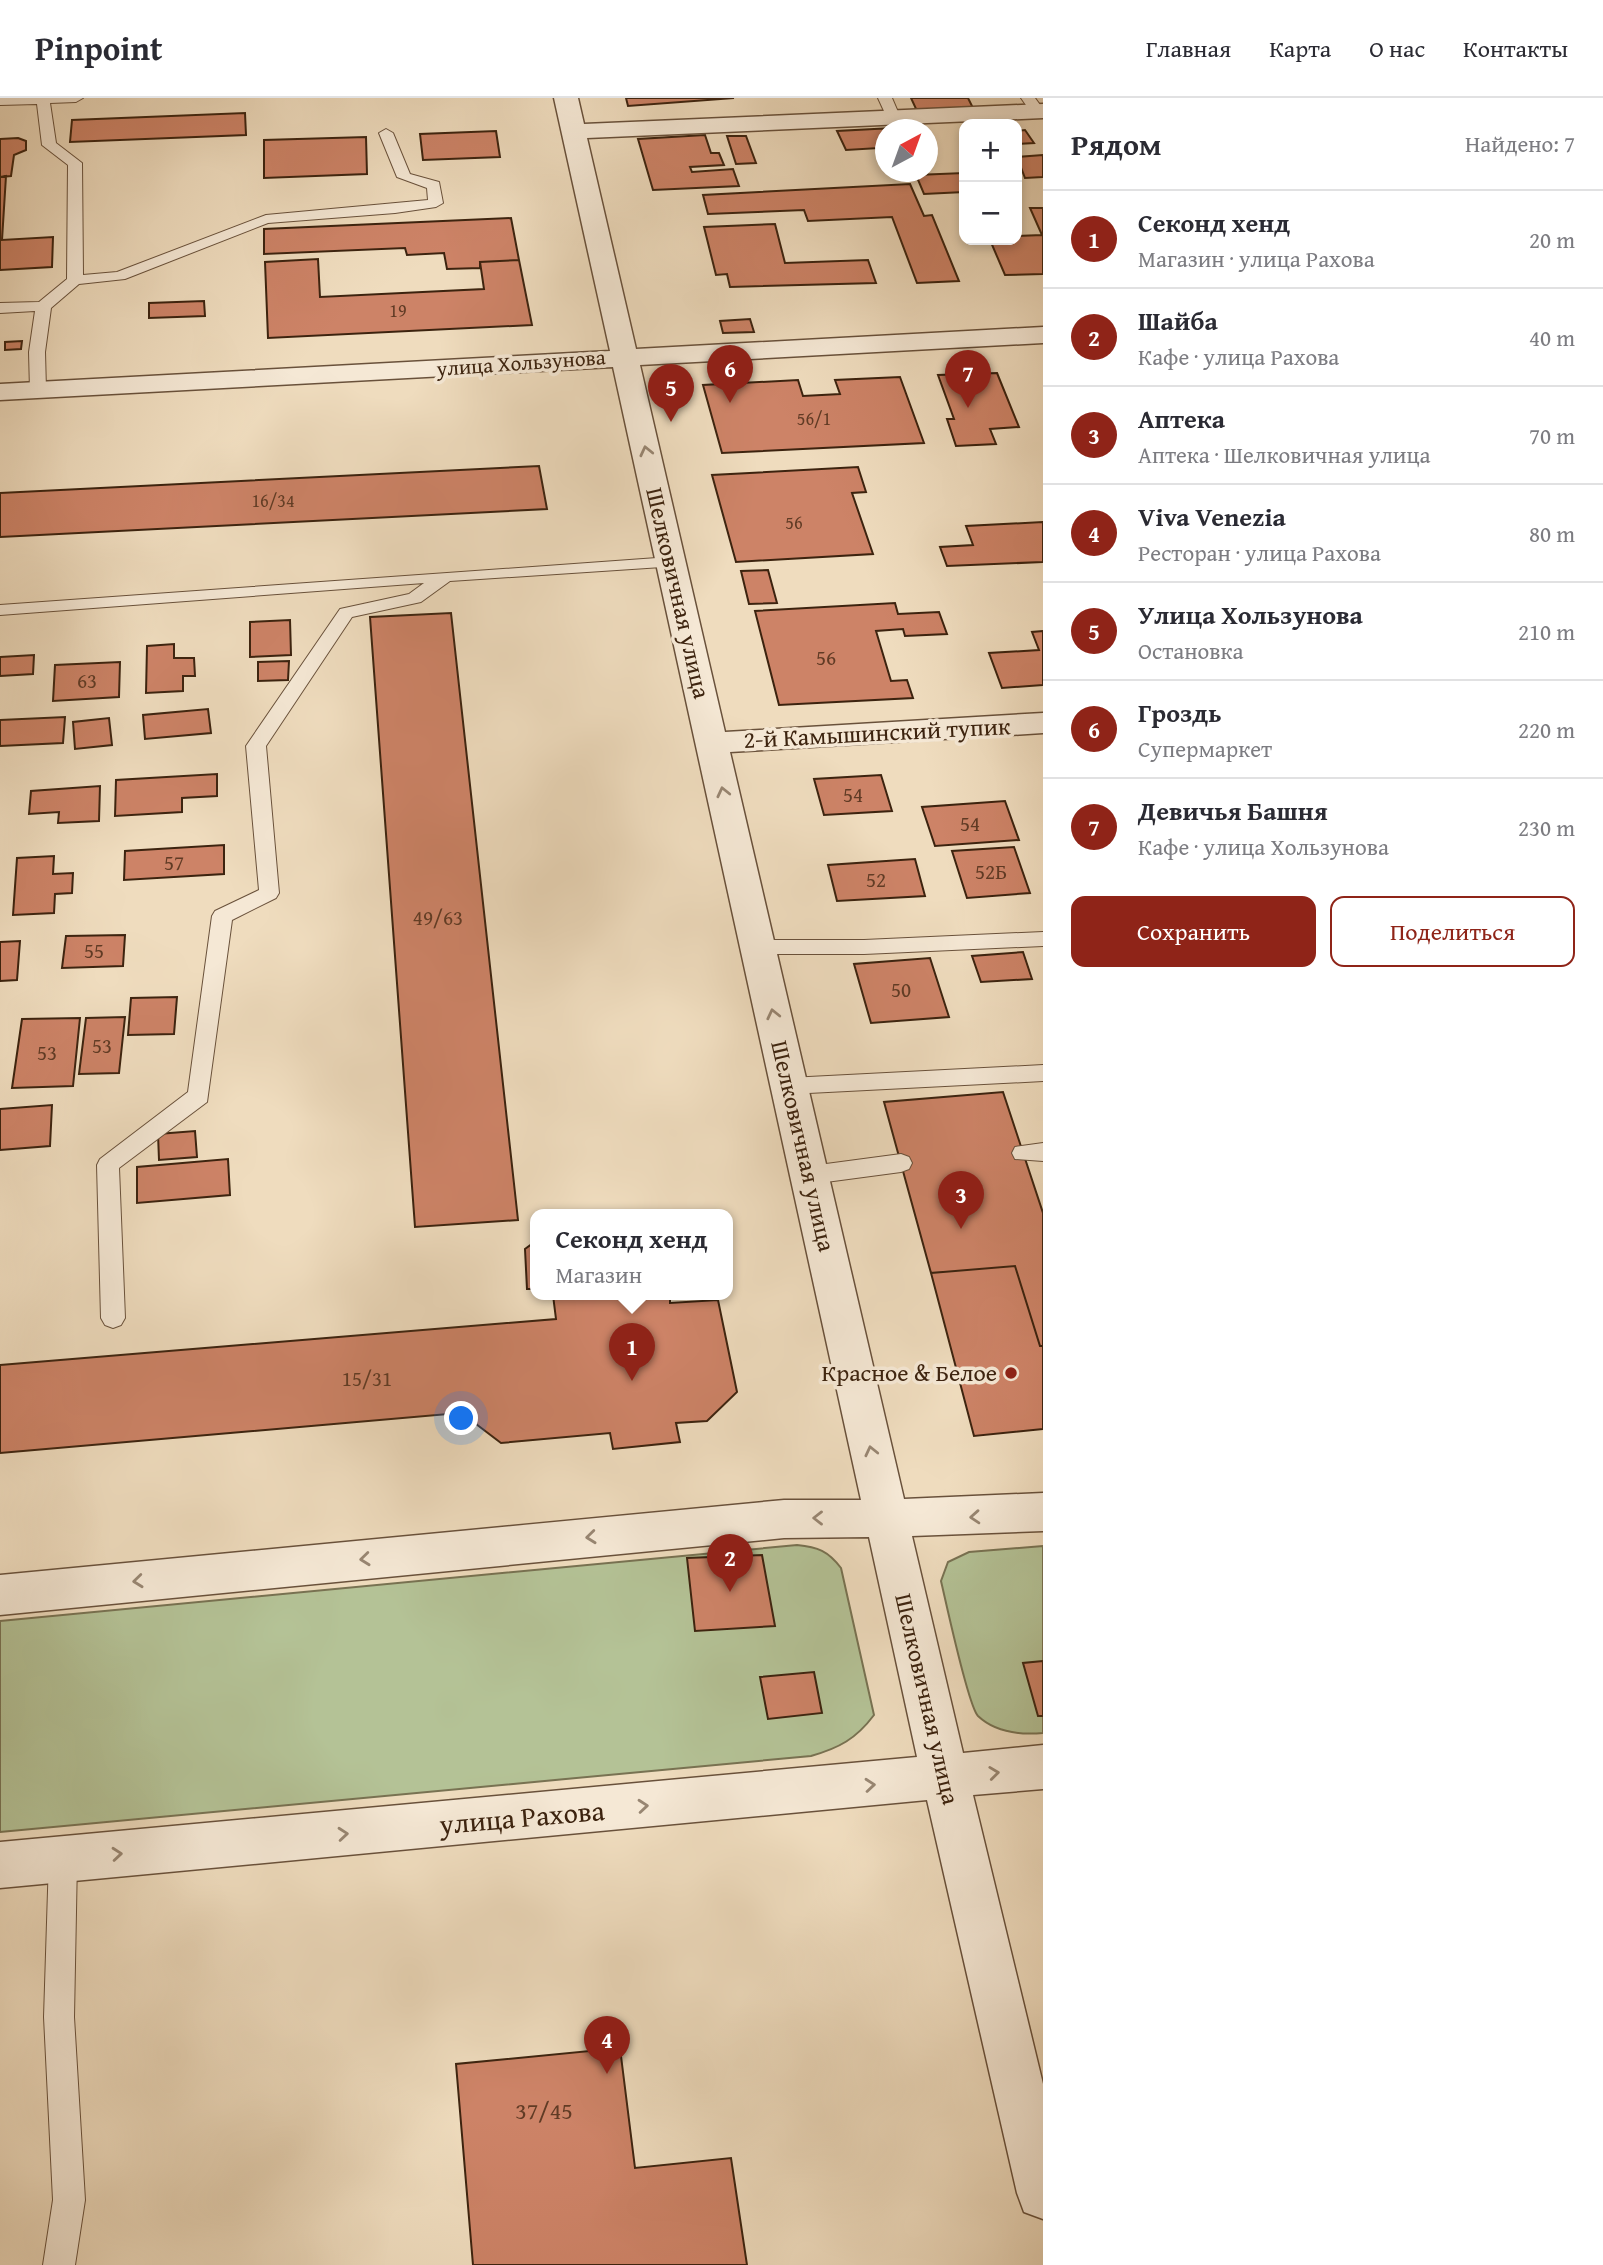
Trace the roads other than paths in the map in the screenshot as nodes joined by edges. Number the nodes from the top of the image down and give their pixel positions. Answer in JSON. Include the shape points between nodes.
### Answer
{"nodes":[{"id":1,"x":76,"y":98,"type":"edge"},
{"id":2,"x":566,"y":98,"type":"edge"},
{"id":3,"x":43,"y":99,"type":"edge"},
{"id":4,"x":0,"y":101,"type":"edge"},
{"id":5,"x":1036,"y":107,"type":"edge"},
{"id":6,"x":889,"y":109,"type":"edge"},
{"id":7,"x":574,"y":131,"type":"junction"},
{"id":8,"x":386,"y":132,"type":"dead end"},
{"id":9,"x":75,"y":280,"type":"junction"},
{"id":10,"x":43,"y":306,"type":"junction"},
{"id":11,"x":0,"y":307,"type":"edge"},
{"id":12,"x":1043,"y":335,"type":"edge"},
{"id":13,"x":625,"y":356,"type":"junction"},
{"id":14,"x":38,"y":390,"type":"junction"},
{"id":15,"x":0,"y":391,"type":"edge"},
{"id":16,"x":671,"y":562,"type":"junction"},
{"id":17,"x":445,"y":576,"type":"junction"},
{"id":18,"x":0,"y":610,"type":"edge"},
{"id":19,"x":1043,"y":723,"type":"edge"},
{"id":20,"x":712,"y":743,"type":"junction"},
{"id":21,"x":1043,"y":939,"type":"edge"},
{"id":22,"x":758,"y":947,"type":"junction"},
{"id":23,"x":1043,"y":1073,"type":"edge"},
{"id":24,"x":789,"y":1086,"type":"junction"},
{"id":25,"x":901,"y":1163,"type":"dead end"},
{"id":26,"x":811,"y":1175,"type":"junction"},
{"id":27,"x":113,"y":1318,"type":"dead end"},
{"id":28,"x":1043,"y":1512,"type":"edge"},
{"id":29,"x":886,"y":1518,"type":"junction"},
{"id":30,"x":0,"y":1595,"type":"edge"},
{"id":31,"x":1043,"y":1767,"type":"edge"},
{"id":32,"x":945,"y":1779,"type":"junction"},
{"id":33,"x":63,"y":1859,"type":"junction"},
{"id":34,"x":0,"y":1865,"type":"edge"},
{"id":35,"x":1043,"y":2193,"type":"edge"},
{"id":36,"x":58,"y":2265,"type":"edge"}],
"edges":[{"from":1,"to":3,"type":"lane"},
{"from":2,"to":7,"type":"street","name":"Шелковичная улица"},
{"from":3,"to":4,"type":"lane"},
{"from":3,"to":9,"type":"lane","via":[[49,145],[75,163]]},
{"from":5,"to":6,"type":"street"},
{"from":6,"to":7,"type":"street"},
{"from":7,"to":13,"type":"street","name":"Шелковичная улица"},
{"from":8,"to":9,"type":"lane","via":[[404,177],[434,185],[436,203],[266,219],[120,276]]},
{"from":9,"to":10,"type":"lane"},
{"from":10,"to":11,"type":"lane"},
{"from":10,"to":14,"type":"lane"},
{"from":12,"to":13,"type":"street","name":"улица Хользунова"},
{"from":13,"to":14,"type":"street","name":"улица Хользунова"},
{"from":16,"to":13,"type":"street","name":"Шелковичная улица","one_way":true},
{"from":14,"to":15,"type":"street","name":"улица Хользунова"},
{"from":16,"to":17,"type":"lane"},
{"from":16,"to":20,"type":"street","name":"Шелковичная улица"},
{"from":17,"to":18,"type":"lane"},
{"from":17,"to":27,"type":"lane","via":[[415,598],[346,613],[256,746],[269,893],[222,916],[199,1096],[108,1165]]},
{"from":19,"to":20,"type":"street","name":"2-й Камышинский тупик"},
{"from":22,"to":20,"type":"street","name":"Шелковичная улица","one_way":true},
{"from":21,"to":22,"type":"lane"},
{"from":24,"to":22,"type":"street","name":"Шелковичная улица","one_way":true},
{"from":23,"to":24,"type":"lane"},
{"from":24,"to":26,"type":"street","name":"Шелковичная улица"},
{"from":25,"to":26,"type":"lane"},
{"from":29,"to":26,"type":"street","name":"Шелковичная улица","one_way":true},
{"from":28,"to":29,"type":"street","one_way":true},
{"from":29,"to":30,"type":"street","one_way":true,"via":[[784,1518]]},
{"from":29,"to":32,"type":"street","name":"Шелковичная улица"},
{"from":32,"to":31,"type":"street","name":"улица Рахова","one_way":true},
{"from":33,"to":32,"type":"street","name":"улица Рахова","one_way":true},
{"from":32,"to":35,"type":"street","name":"Шелковичная улица"},
{"from":33,"to":34,"type":"street","name":"улица Рахова"},
{"from":33,"to":36,"type":"lane","via":[[58,2017],[69,2200]]}]}
